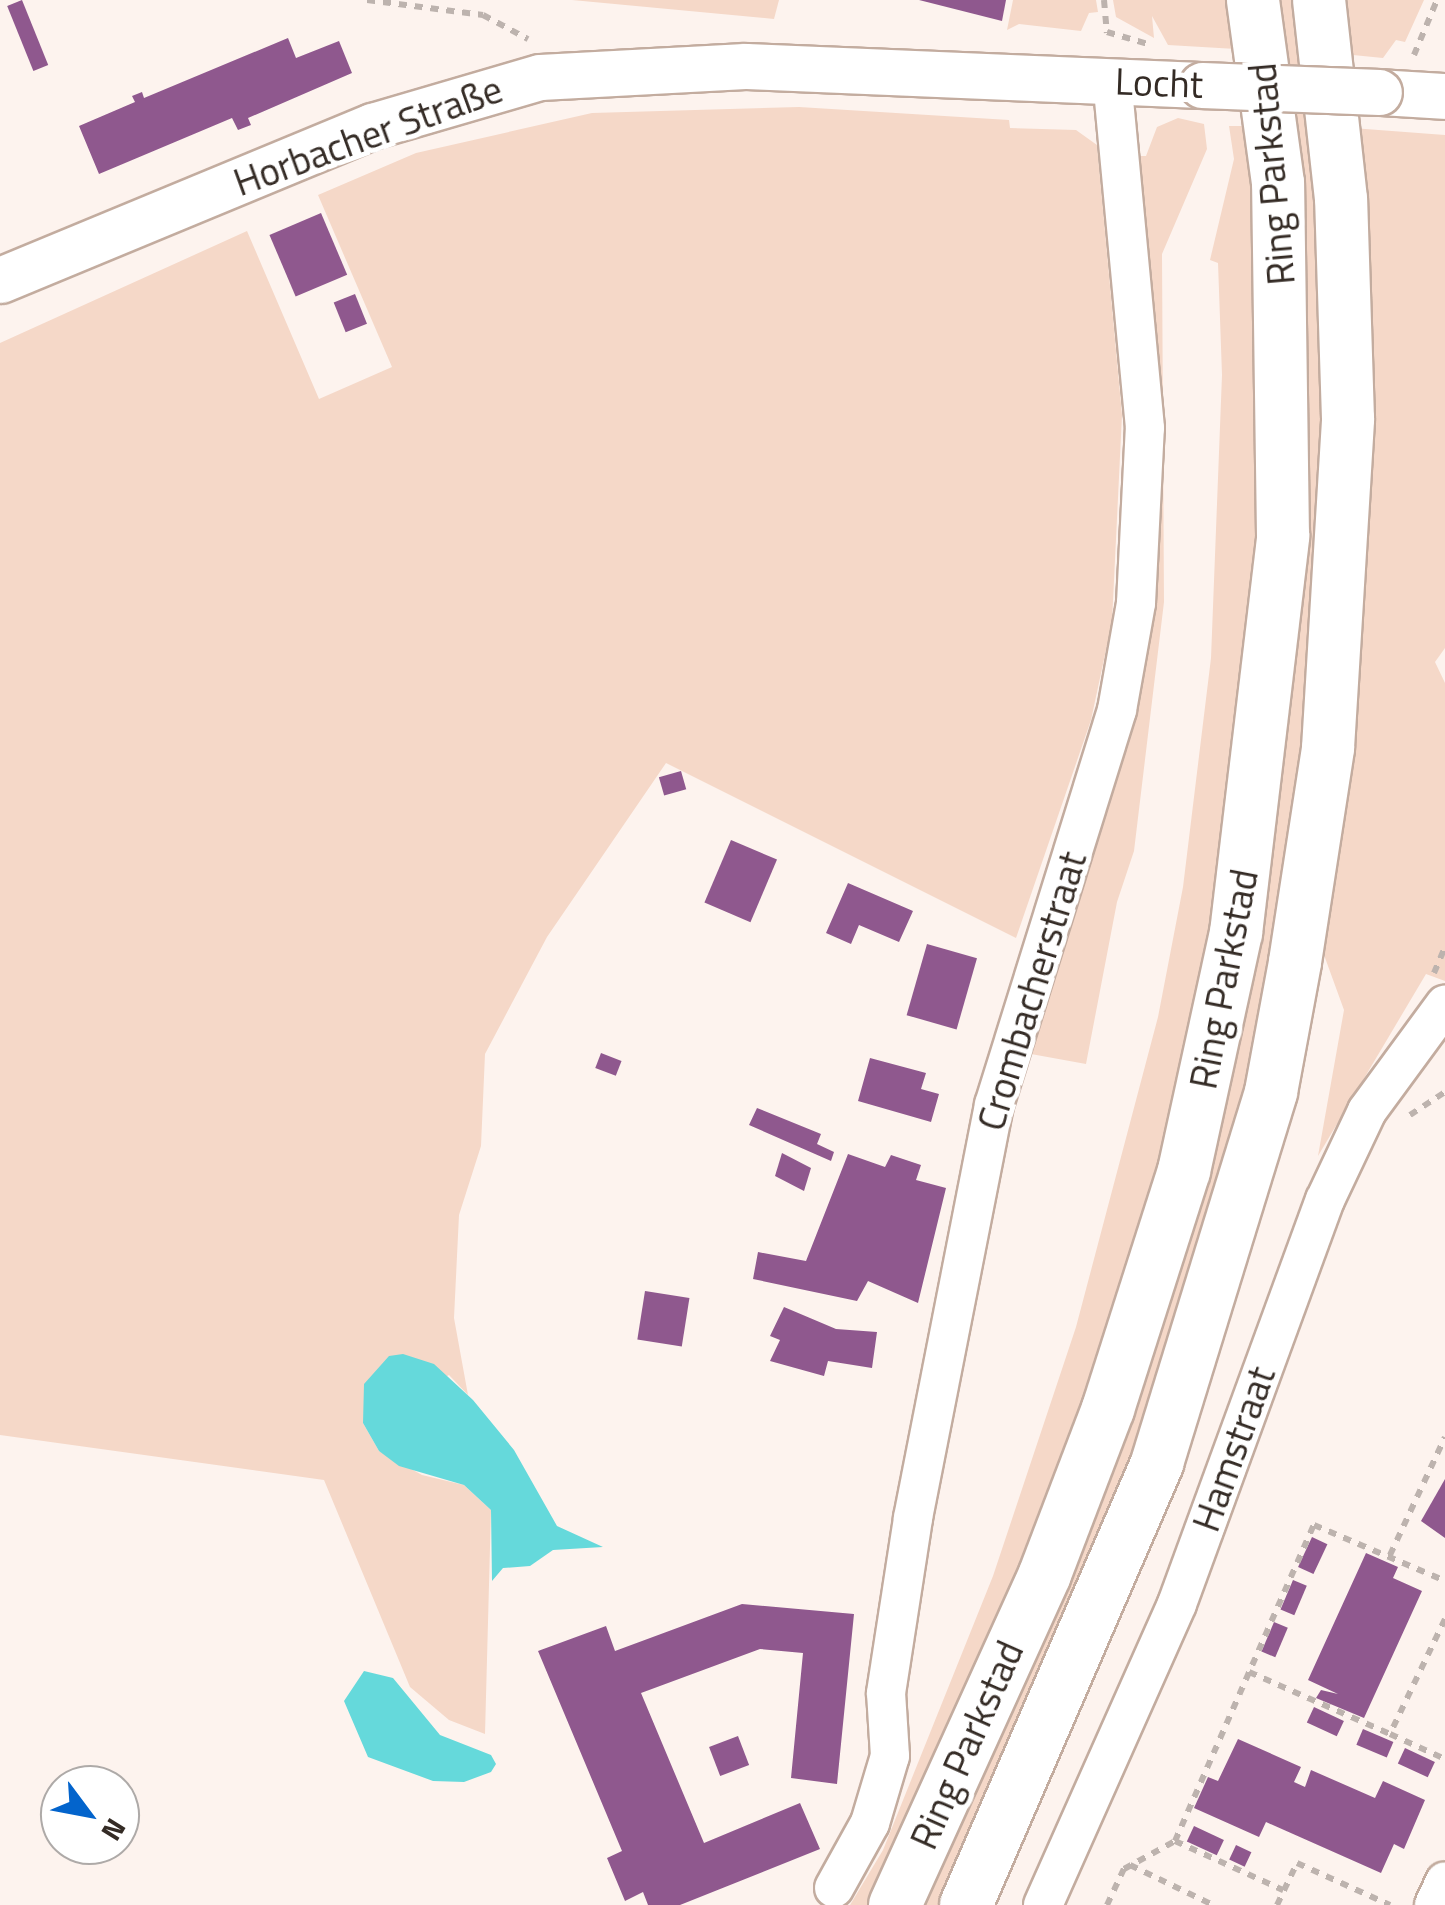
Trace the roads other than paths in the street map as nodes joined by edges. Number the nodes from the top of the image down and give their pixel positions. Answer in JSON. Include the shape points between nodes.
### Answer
{"nodes":[{"id":1,"x":1253,"y":0,"type":"edge"},
{"id":2,"x":1319,"y":0,"type":"edge"},
{"id":3,"x":992,"y":73,"type":"joint"},
{"id":4,"x":1112,"y":81,"type":"junction"},
{"id":5,"x":1445,"y":96,"type":"edge"},
{"id":6,"x":0,"y":280,"type":"edge"},
{"id":7,"x":1445,"y":1005,"type":"edge"},
{"id":8,"x":1445,"y":1881,"type":"edge"},
{"id":9,"x":834,"y":1888,"type":"dead end"},
{"id":10,"x":895,"y":1905,"type":"edge"},
{"id":11,"x":966,"y":1905,"type":"edge"},
{"id":12,"x":1043,"y":1905,"type":"edge"},
{"id":13,"x":1434,"y":1905,"type":"edge"}],
"edges":[{"from":1,"to":10,"type":"highway","name":"Ring Parkstad","via":[[1278,183],[1283,536],[1236,933],[1184,1171],[1108,1409],[1045,1574]]},
{"from":2,"to":11,"type":"highway","name":"Ring Parkstad","via":[[1341,198],[1348,419],[1328,748],[1295,962],[1266,1110],[1157,1463]]},
{"from":3,"to":4,"type":"main road","name":"Locht"},
{"from":3,"to":6,"type":"main road","name":"Horbacher Straße","via":[[746,66],[540,77],[372,126]]},
{"from":4,"to":5,"type":"main road","name":"Locht","bridge":true,"via":[[1394,82]]},
{"from":4,"to":9,"type":"street","name":"Crombacherstraat","via":[[1145,428],[1136,603],[1118,710],[994,1104],[886,1692],[890,1756],[870,1822]]},
{"from":7,"to":12,"type":"street","name":"Hamstraat","via":[[1367,1111],[1332,1184],[1177,1604]]},
{"from":8,"to":13,"type":"street"}]}
